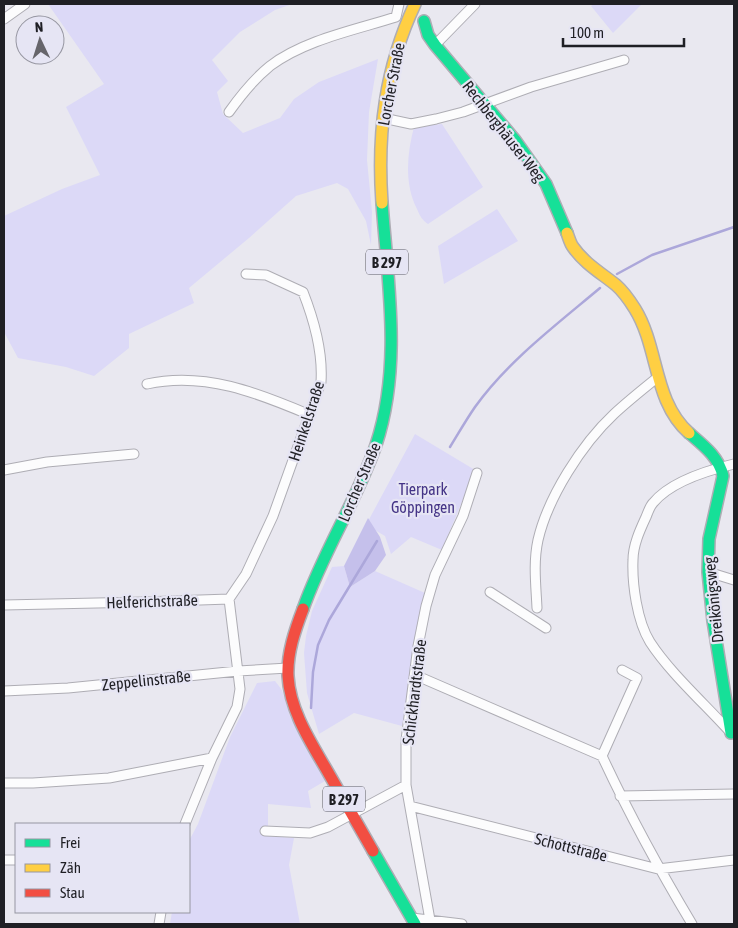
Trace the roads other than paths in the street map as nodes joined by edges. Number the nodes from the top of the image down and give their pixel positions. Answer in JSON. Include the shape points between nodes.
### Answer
{"nodes":[{"id":1,"x":25,"y":4,"type":"edge"},
{"id":2,"x":399,"y":4,"type":"edge"},
{"id":3,"x":415,"y":4,"type":"edge"},
{"id":4,"x":475,"y":4,"type":"edge"},
{"id":5,"x":4,"y":19,"type":"edge"},
{"id":6,"x":424,"y":21,"type":"dead end"},
{"id":7,"x":435,"y":45,"type":"junction"},
{"id":8,"x":624,"y":60,"type":"dead end"},
{"id":9,"x":485,"y":103,"type":"junction"},
{"id":10,"x":229,"y":112,"type":"dead end"},
{"id":11,"x":383,"y":118,"type":"junction"},
{"id":12,"x":246,"y":274,"type":"dead end"},
{"id":13,"x":658,"y":377,"type":"junction"},
{"id":14,"x":147,"y":384,"type":"dead end"},
{"id":15,"x":310,"y":415,"type":"junction"},
{"id":16,"x":134,"y":454,"type":"dead end"},
{"id":17,"x":734,"y":464,"type":"edge"},
{"id":18,"x":721,"y":467,"type":"junction"},
{"id":19,"x":4,"y":470,"type":"edge"},
{"id":20,"x":477,"y":473,"type":"dead end"},
{"id":21,"x":708,"y":572,"type":"junction"},
{"id":22,"x":734,"y":580,"type":"edge"},
{"id":23,"x":490,"y":592,"type":"dead end"},
{"id":24,"x":229,"y":599,"type":"junction"},
{"id":25,"x":4,"y":604,"type":"edge"},
{"id":26,"x":537,"y":608,"type":"dead end"},
{"id":27,"x":546,"y":628,"type":"dead end"},
{"id":28,"x":288,"y":668,"type":"junction"},
{"id":29,"x":622,"y":670,"type":"dead end"},
{"id":30,"x":238,"y":671,"type":"junction"},
{"id":31,"x":415,"y":675,"type":"junction"},
{"id":32,"x":4,"y":691,"type":"edge"},
{"id":33,"x":733,"y":735,"type":"edge"},
{"id":34,"x":602,"y":756,"type":"junction"},
{"id":35,"x":212,"y":758,"type":"junction"},
{"id":36,"x":4,"y":783,"type":"edge"},
{"id":37,"x":406,"y":785,"type":"junction"},
{"id":38,"x":734,"y":794,"type":"edge"},
{"id":39,"x":620,"y":796,"type":"junction"},
{"id":40,"x":410,"y":806,"type":"junction"},
{"id":41,"x":352,"y":814,"type":"junction"},
{"id":42,"x":186,"y":823,"type":"edge"},
{"id":43,"x":265,"y":831,"type":"dead end"},
{"id":44,"x":734,"y":860,"type":"edge"},
{"id":45,"x":658,"y":868,"type":"junction"},
{"id":46,"x":430,"y":920,"type":"junction"},
{"id":47,"x":414,"y":921,"type":"edge"},
{"id":48,"x":462,"y":924,"type":"edge"},
{"id":49,"x":692,"y":924,"type":"edge"}],
"edges":[{"from":1,"to":5,"type":"street"},
{"from":2,"to":10,"type":"street","via":[[396,17],[313,43],[286,56],[258,77]]},
{"from":3,"to":11,"type":"main road","name":"Lorcher Straße","number":"B 297","via":[[399,40]]},
{"from":4,"to":7,"type":"street"},
{"from":6,"to":7,"type":"main road","name":"Rechberghäuser Weg"},
{"from":7,"to":9,"type":"main road","name":"Rechberghäuser Weg"},
{"from":8,"to":9,"type":"street"},
{"from":9,"to":11,"type":"street","via":[[463,112],[411,124]]},
{"from":9,"to":13,"type":"main road","name":"Rechberghäuser Weg","via":[[546,184],[573,247],[595,270],[617,286],[635,308],[647,336]]},
{"from":11,"to":28,"type":"main road","name":"Lorcher Straße","number":"B 297","via":[[380,185],[391,307],[387,399],[364,478],[305,599]]},
{"from":12,"to":15,"type":"street","name":"Heinkelstraße","via":[[266,275],[303,292],[311,312],[322,364],[321,382]]},
{"from":13,"to":18,"type":"main road","name":"Rechberghäuser Weg","via":[[680,425],[708,450]]},
{"from":13,"to":26,"type":"street","via":[[612,416],[560,483],[538,540],[535,564]]},
{"from":14,"to":15,"type":"street","via":[[176,380],[219,383],[262,395]]},
{"from":15,"to":24,"type":"street","name":"Heinkelstraße","via":[[273,516],[246,574]]},
{"from":16,"to":19,"type":"street","via":[[38,463]]},
{"from":17,"to":18,"type":"street"},
{"from":18,"to":21,"type":"main road","name":"Dreikönigsweg","via":[[723,476],[709,539]]},
{"from":18,"to":33,"type":"street","via":[[678,483],[652,503],[632,559],[639,616],[649,641]]},
{"from":20,"to":31,"type":"street","name":"Schickhardtstraße","via":[[463,516],[435,576],[419,638]]},
{"from":21,"to":22,"type":"street"},
{"from":21,"to":33,"type":"main road","name":"Dreikönigsweg"},
{"from":23,"to":27,"type":"street"},
{"from":24,"to":25,"type":"street","name":"Helferichstraße"},
{"from":24,"to":30,"type":"street"},
{"from":28,"to":30,"type":"street","name":"Zeppelinstraße"},
{"from":28,"to":41,"type":"main road","name":"Lorcher Straße","number":"B 297","via":[[294,706],[301,722]]},
{"from":29,"to":34,"type":"street","via":[[637,678]]},
{"from":30,"to":32,"type":"street","name":"Zeppelinstraße"},
{"from":30,"to":35,"type":"street","via":[[237,707]]},
{"from":31,"to":34,"type":"street"},
{"from":31,"to":37,"type":"street","name":"Schickhardtstraße","via":[[406,740]]},
{"from":34,"to":39,"type":"street"},
{"from":35,"to":36,"type":"street","via":[[109,778]]},
{"from":35,"to":42,"type":"street"},
{"from":37,"to":40,"type":"street","name":"Schickhardtstraße"},
{"from":37,"to":41,"type":"street"},
{"from":38,"to":39,"type":"street"},
{"from":39,"to":45,"type":"street"},
{"from":40,"to":45,"type":"street","name":"Schottstraße"},
{"from":40,"to":46,"type":"street","name":"Schickhardtstraße"},
{"from":41,"to":43,"type":"street","via":[[310,833]]},
{"from":41,"to":47,"type":"main road","name":"Lorcher Straße","number":"B 297"},
{"from":44,"to":45,"type":"street","name":"Schottstraße"},
{"from":45,"to":49,"type":"street"},
{"from":46,"to":47,"type":"street"},
{"from":46,"to":48,"type":"street"}]}
